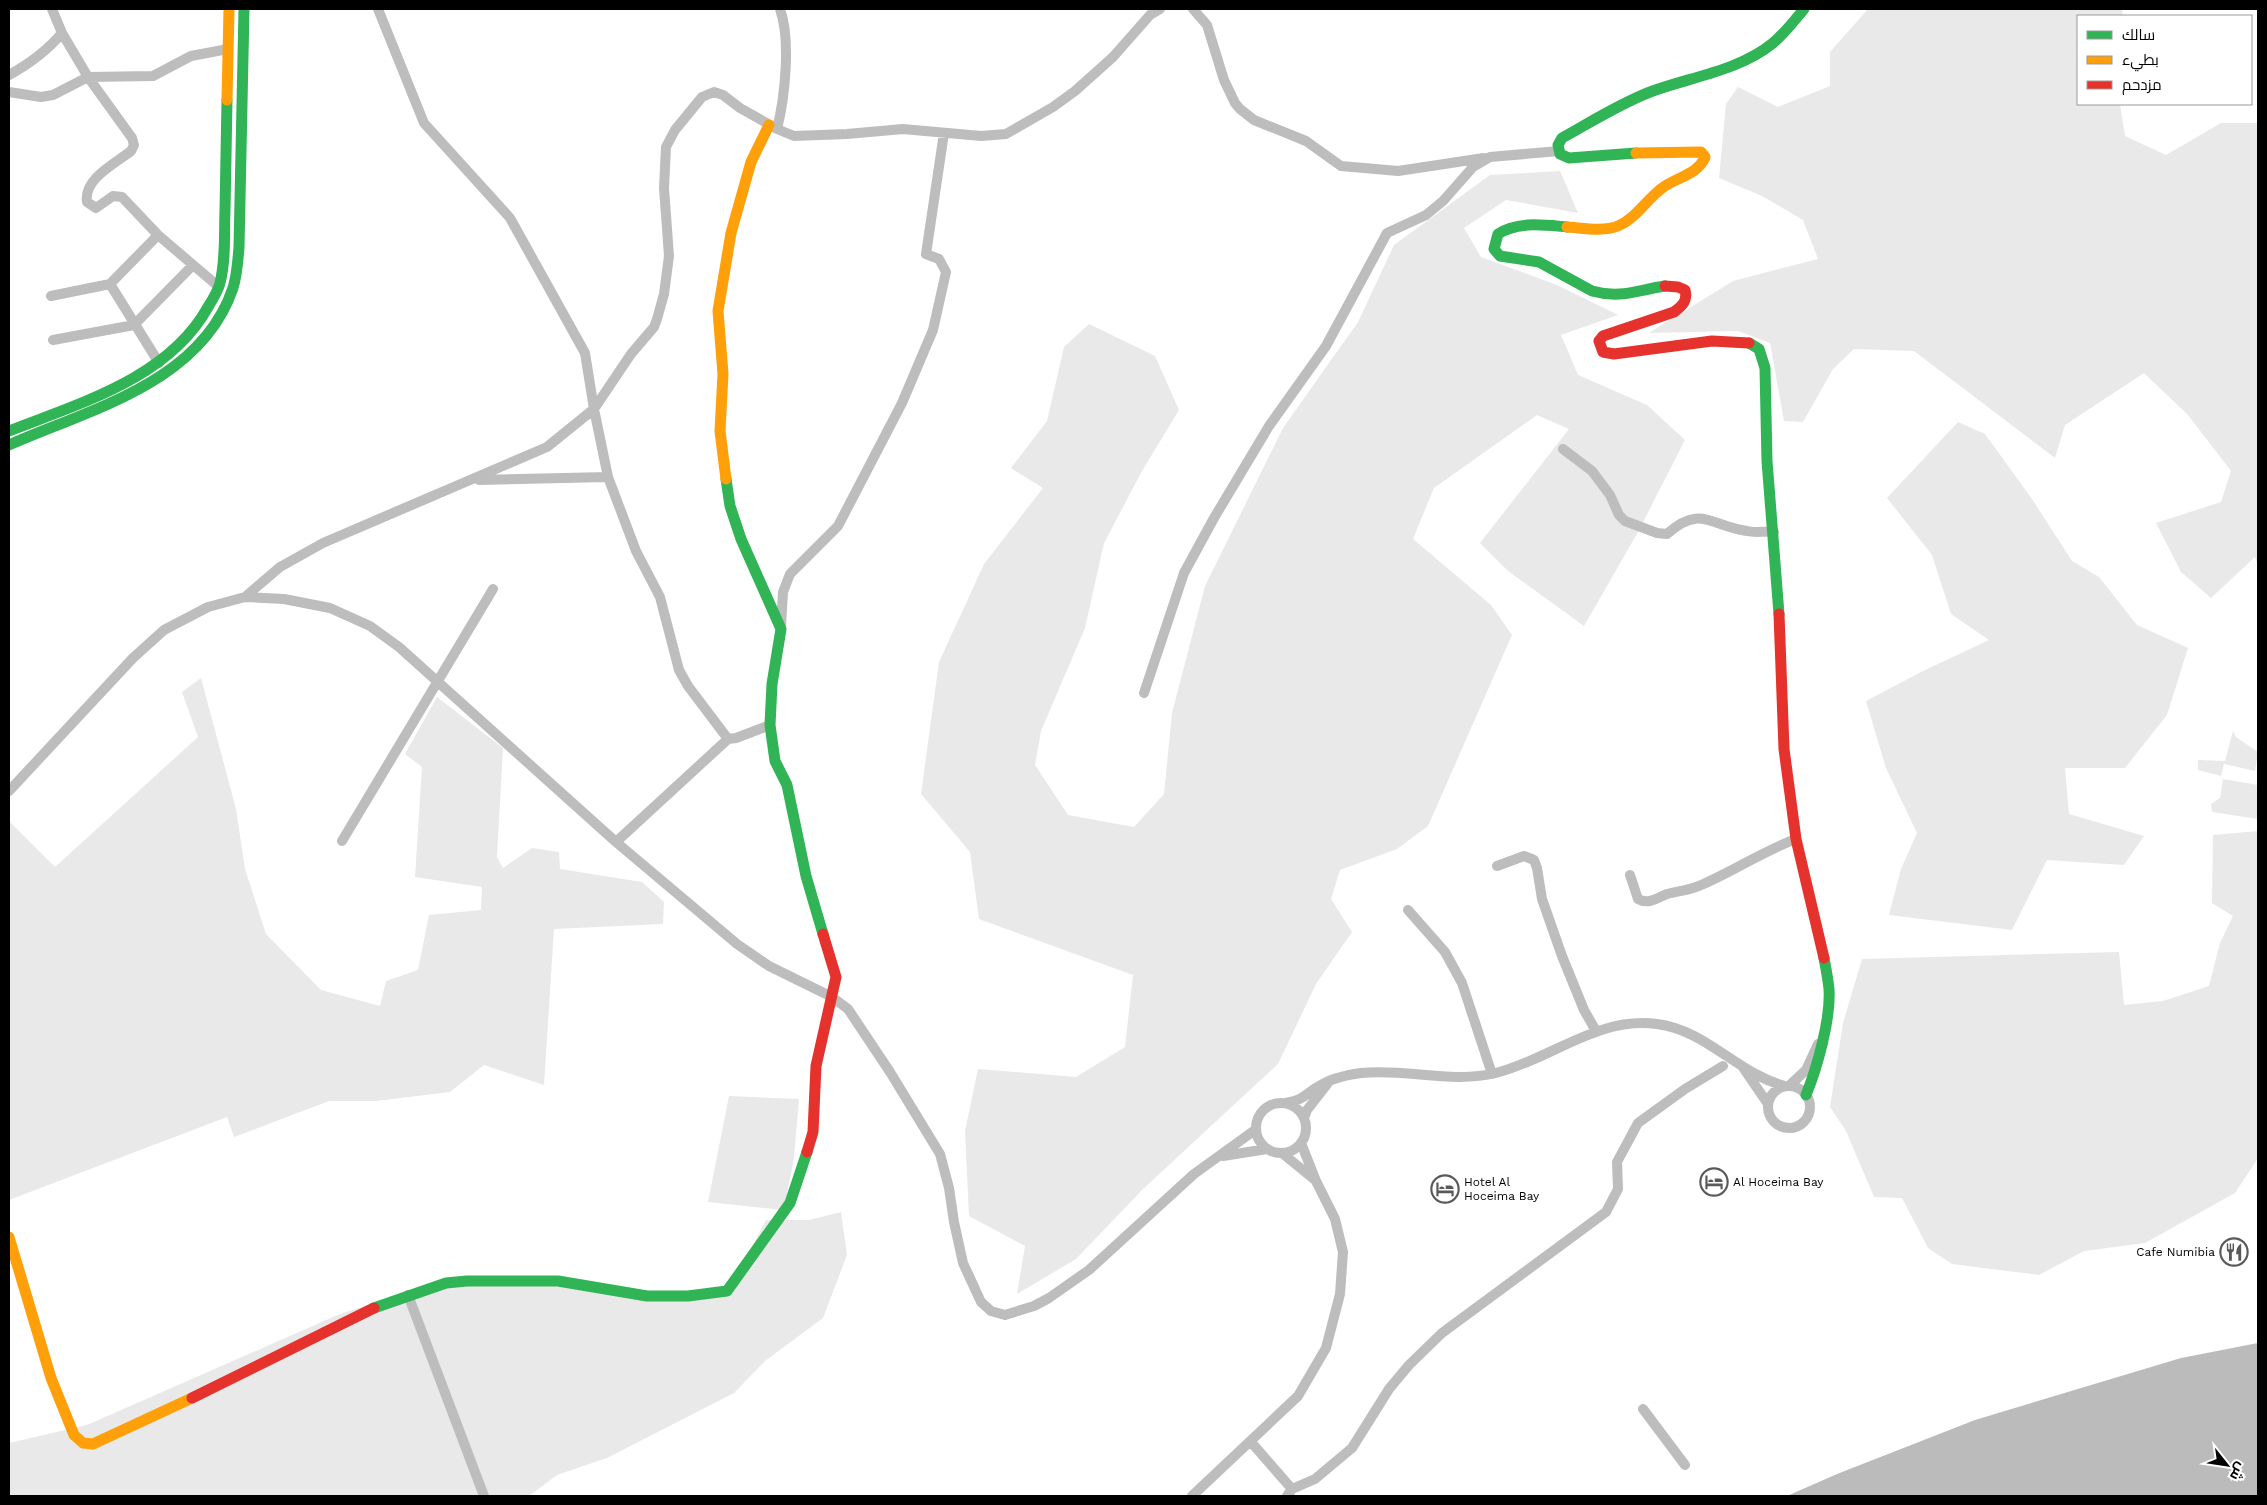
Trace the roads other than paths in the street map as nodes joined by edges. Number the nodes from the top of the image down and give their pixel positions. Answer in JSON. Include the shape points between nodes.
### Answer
{"nodes":[{"id":1,"x":229,"y":9,"type":"edge"},
{"id":2,"x":244,"y":9,"type":"edge"},
{"id":3,"x":378,"y":9,"type":"edge"},
{"id":4,"x":780,"y":9,"type":"edge"},
{"id":5,"x":1160,"y":9,"type":"edge"},
{"id":6,"x":1194,"y":9,"type":"edge"},
{"id":7,"x":1804,"y":9,"type":"edge"},
{"id":8,"x":57,"y":11,"type":"edge"},
{"id":9,"x":62,"y":33,"type":"junction"},
{"id":10,"x":228,"y":49,"type":"junction"},
{"id":11,"x":9,"y":75,"type":"edge"},
{"id":12,"x":88,"y":77,"type":"junction"},
{"id":13,"x":9,"y":92,"type":"edge"},
{"id":14,"x":773,"y":127,"type":"junction"},
{"id":15,"x":944,"y":133,"type":"junction"},
{"id":16,"x":1559,"y":151,"type":"junction"},
{"id":17,"x":1490,"y":157,"type":"junction"},
{"id":18,"x":158,"y":235,"type":"junction"},
{"id":19,"x":193,"y":266,"type":"junction"},
{"id":20,"x":110,"y":284,"type":"junction"},
{"id":21,"x":219,"y":287,"type":"junction"},
{"id":22,"x":51,"y":296,"type":"dead end"},
{"id":23,"x":134,"y":325,"type":"junction"},
{"id":24,"x":52,"y":340,"type":"dead end"},
{"id":25,"x":159,"y":363,"type":"junction"},
{"id":26,"x":594,"y":409,"type":"junction"},
{"id":27,"x":9,"y":431,"type":"edge"},
{"id":28,"x":9,"y":445,"type":"edge"},
{"id":29,"x":1563,"y":449,"type":"dead end"},
{"id":30,"x":608,"y":477,"type":"junction"},
{"id":31,"x":471,"y":480,"type":"junction"},
{"id":32,"x":1774,"y":532,"type":"junction"},
{"id":33,"x":493,"y":589,"type":"dead end"},
{"id":34,"x":245,"y":597,"type":"junction"},
{"id":35,"x":781,"y":629,"type":"junction"},
{"id":36,"x":436,"y":682,"type":"junction"},
{"id":37,"x":1144,"y":693,"type":"dead end"},
{"id":38,"x":770,"y":725,"type":"junction"},
{"id":39,"x":728,"y":739,"type":"junction"},
{"id":40,"x":9,"y":791,"type":"edge"},
{"id":41,"x":1796,"y":839,"type":"junction"},
{"id":42,"x":342,"y":841,"type":"dead end"},
{"id":43,"x":616,"y":842,"type":"junction"},
{"id":44,"x":1496,"y":866,"type":"dead end"},
{"id":45,"x":1630,"y":875,"type":"dead end"},
{"id":46,"x":1408,"y":910,"type":"dead end"},
{"id":47,"x":832,"y":997,"type":"junction"},
{"id":48,"x":1596,"y":1031,"type":"junction"},
{"id":49,"x":1823,"y":1034,"type":"junction"},
{"id":50,"x":1742,"y":1065,"type":"junction"},
{"id":51,"x":1722,"y":1066,"type":"dead end"},
{"id":52,"x":1492,"y":1074,"type":"junction"},
{"id":53,"x":1329,"y":1082,"type":"junction"},
{"id":54,"x":1787,"y":1086,"type":"junction"},
{"id":55,"x":1806,"y":1095,"type":"junction"},
{"id":56,"x":1285,"y":1103,"type":"junction"},
{"id":57,"x":1768,"y":1104,"type":"junction"},
{"id":58,"x":1304,"y":1118,"type":"junction"},
{"id":59,"x":1255,"y":1130,"type":"junction"},
{"id":60,"x":1301,"y":1143,"type":"junction"},
{"id":61,"x":1267,"y":1149,"type":"junction"},
{"id":62,"x":1282,"y":1153,"type":"junction"},
{"id":63,"x":1217,"y":1157,"type":"junction"},
{"id":64,"x":1316,"y":1181,"type":"junction"},
{"id":65,"x":9,"y":1237,"type":"edge"},
{"id":66,"x":408,"y":1295,"type":"junction"},
{"id":67,"x":1643,"y":1409,"type":"dead end"},
{"id":68,"x":1251,"y":1442,"type":"junction"},
{"id":69,"x":1685,"y":1465,"type":"dead end"},
{"id":70,"x":1290,"y":1493,"type":"edge"},
{"id":71,"x":484,"y":1496,"type":"edge"},
{"id":72,"x":1192,"y":1496,"type":"edge"}],
"edges":[{"from":1,"to":10,"type":"main road"},
{"from":2,"to":28,"type":"main road","via":[[240,247],[234,286],[226,304],[196,348],[152,384]]},
{"from":3,"to":26,"type":"street","via":[[424,123],[510,218],[567,319],[585,353]]},
{"from":4,"to":14,"type":"street","via":[[785,38],[784,97]]},
{"from":5,"to":15,"type":"street","via":[[1150,15],[1113,57],[1075,92],[1006,134]]},
{"from":6,"to":17,"type":"street","via":[[1207,25],[1224,80],[1240,109],[1254,120],[1306,141],[1341,166],[1398,171]]},
{"from":7,"to":16,"type":"main road","via":[[1787,32],[1751,58],[1618,106],[1562,138]]},
{"from":8,"to":9,"type":"street"},
{"from":9,"to":11,"type":"street","via":[[51,46]]},
{"from":9,"to":12,"type":"street"},
{"from":10,"to":12,"type":"street","via":[[191,56],[153,76]]},
{"from":10,"to":21,"type":"main road","via":[[224,258]]},
{"from":12,"to":13,"type":"street","via":[[54,95],[41,97]]},
{"from":12,"to":18,"type":"street","via":[[134,145],[93,182],[87,202],[96,208],[113,196],[122,197]]},
{"from":14,"to":15,"type":"street","via":[[794,136],[903,129]]},
{"from":14,"to":26,"type":"street","via":[[724,95],[714,92],[702,97],[674,130],[666,147],[664,188],[669,256],[657,319]]},
{"from":14,"to":35,"type":"main road","via":[[751,162],[731,232],[718,311],[723,374],[722,464],[730,506]]},
{"from":15,"to":35,"type":"street","via":[[926,254],[939,259],[946,272],[933,330],[902,403],[838,526],[790,574],[783,592]]},
{"from":16,"to":17,"type":"street"},
{"from":16,"to":32,"type":"main road","via":[[1569,158],[1688,151],[1704,154],[1702,165],[1660,189],[1645,206],[1620,225],[1592,230],[1510,226],[1498,234],[1494,249],[1500,256],[1539,262],[1601,293],[1624,296],[1673,286],[1685,290],[1686,300],[1674,312],[1603,336],[1599,341],[1603,352],[1614,354],[1712,342],[1746,342],[1759,349],[1765,368],[1767,461]]},
{"from":17,"to":37,"type":"street","via":[[1473,167],[1426,215],[1386,233],[1326,346],[1269,426],[1184,574]]},
{"from":18,"to":19,"type":"street"},
{"from":18,"to":20,"type":"street"},
{"from":19,"to":21,"type":"street"},
{"from":19,"to":23,"type":"street"},
{"from":20,"to":22,"type":"street"},
{"from":20,"to":23,"type":"street"},
{"from":21,"to":25,"type":"main road","via":[[203,316]]},
{"from":23,"to":24,"type":"street"},
{"from":23,"to":25,"type":"street"},
{"from":25,"to":27,"type":"main road","via":[[134,378]]},
{"from":26,"to":30,"type":"street"},
{"from":26,"to":31,"type":"street","via":[[547,447]]},
{"from":29,"to":32,"type":"street","via":[[1592,471],[1625,521],[1667,534],[1686,520],[1701,518],[1747,531]]},
{"from":30,"to":31,"type":"street"},
{"from":30,"to":39,"type":"street","via":[[636,551],[660,597],[679,670]]},
{"from":31,"to":34,"type":"street","via":[[323,543],[280,567]]},
{"from":32,"to":41,"type":"main road","via":[[1784,749]]},
{"from":33,"to":36,"type":"street"},
{"from":34,"to":36,"type":"street","via":[[284,599],[330,608],[370,626],[399,647]]},
{"from":34,"to":40,"type":"street","via":[[208,607],[164,630],[133,658]]},
{"from":35,"to":38,"type":"main road","via":[[772,684]]},
{"from":36,"to":42,"type":"street"},
{"from":36,"to":43,"type":"street"},
{"from":38,"to":39,"type":"street"},
{"from":38,"to":47,"type":"main road","via":[[775,760],[787,785],[806,876],[836,977]]},
{"from":39,"to":43,"type":"street"},
{"from":41,"to":45,"type":"street","via":[[1771,848],[1699,886],[1650,902],[1638,899]]},
{"from":41,"to":49,"type":"main road","via":[[1827,970],[1828,1004]]},
{"from":43,"to":47,"type":"street","via":[[737,944],[769,966]]},
{"from":44,"to":48,"type":"street","via":[[1524,856],[1534,860],[1542,899],[1562,956]]},
{"from":46,"to":52,"type":"street","via":[[1445,952],[1462,983]]},
{"from":47,"to":63,"type":"street","via":[[848,1009],[940,1154],[963,1263],[981,1302],[999,1314],[1006,1315],[1034,1306],[1089,1270]]},
{"from":47,"to":66,"type":"main road","via":[[816,1066],[814,1132],[790,1203],[727,1291],[688,1296],[647,1296],[558,1281],[467,1281],[446,1283]]},
{"from":48,"to":50,"type":"street","via":[[1638,1022],[1679,1028]]},
{"from":48,"to":52,"type":"street"},
{"from":49,"to":54,"type":"street","via":[[1806,1070]]},
{"from":49,"to":55,"type":"main road","via":[[1817,1068]]},
{"from":50,"to":54,"type":"street","via":[[1775,1084]]},
{"from":50,"to":57,"type":"street"},
{"from":51,"to":70,"type":"street","via":[[1638,1123],[1617,1162],[1618,1189],[1606,1212],[1442,1333],[1388,1389],[1352,1448],[1315,1479]]},
{"from":52,"to":53,"type":"street","via":[[1467,1078],[1376,1072],[1348,1075]]},
{"from":53,"to":56,"type":"street","via":[[1321,1084],[1304,1098]]},
{"from":53,"to":58,"type":"street"},
{"from":54,"to":55,"type":"street","via":[[1800,1089]]},
{"from":54,"to":57,"type":"street","via":[[1772,1094]]},
{"from":55,"to":57,"type":"street","via":[[1810,1104],[1809,1114],[1794,1127],[1784,1128],[1774,1122],[1768,1112]]},
{"from":56,"to":58,"type":"street","via":[[1295,1107]]},
{"from":56,"to":59,"type":"street","via":[[1264,1109]]},
{"from":58,"to":60,"type":"street","via":[[1306,1133]]},
{"from":59,"to":61,"type":"street"},
{"from":59,"to":63,"type":"street"},
{"from":60,"to":62,"type":"street"},
{"from":60,"to":64,"type":"street"},
{"from":61,"to":62,"type":"street"},
{"from":61,"to":63,"type":"street"},
{"from":62,"to":64,"type":"street"},
{"from":64,"to":68,"type":"street","via":[[1335,1219],[1343,1252],[1340,1294],[1326,1348],[1298,1396]]},
{"from":65,"to":66,"type":"main road","via":[[51,1378],[74,1435],[83,1443],[93,1444],[369,1310]]},
{"from":66,"to":71,"type":"street"},
{"from":67,"to":69,"type":"street"},
{"from":68,"to":70,"type":"street"},
{"from":68,"to":72,"type":"street"}]}
